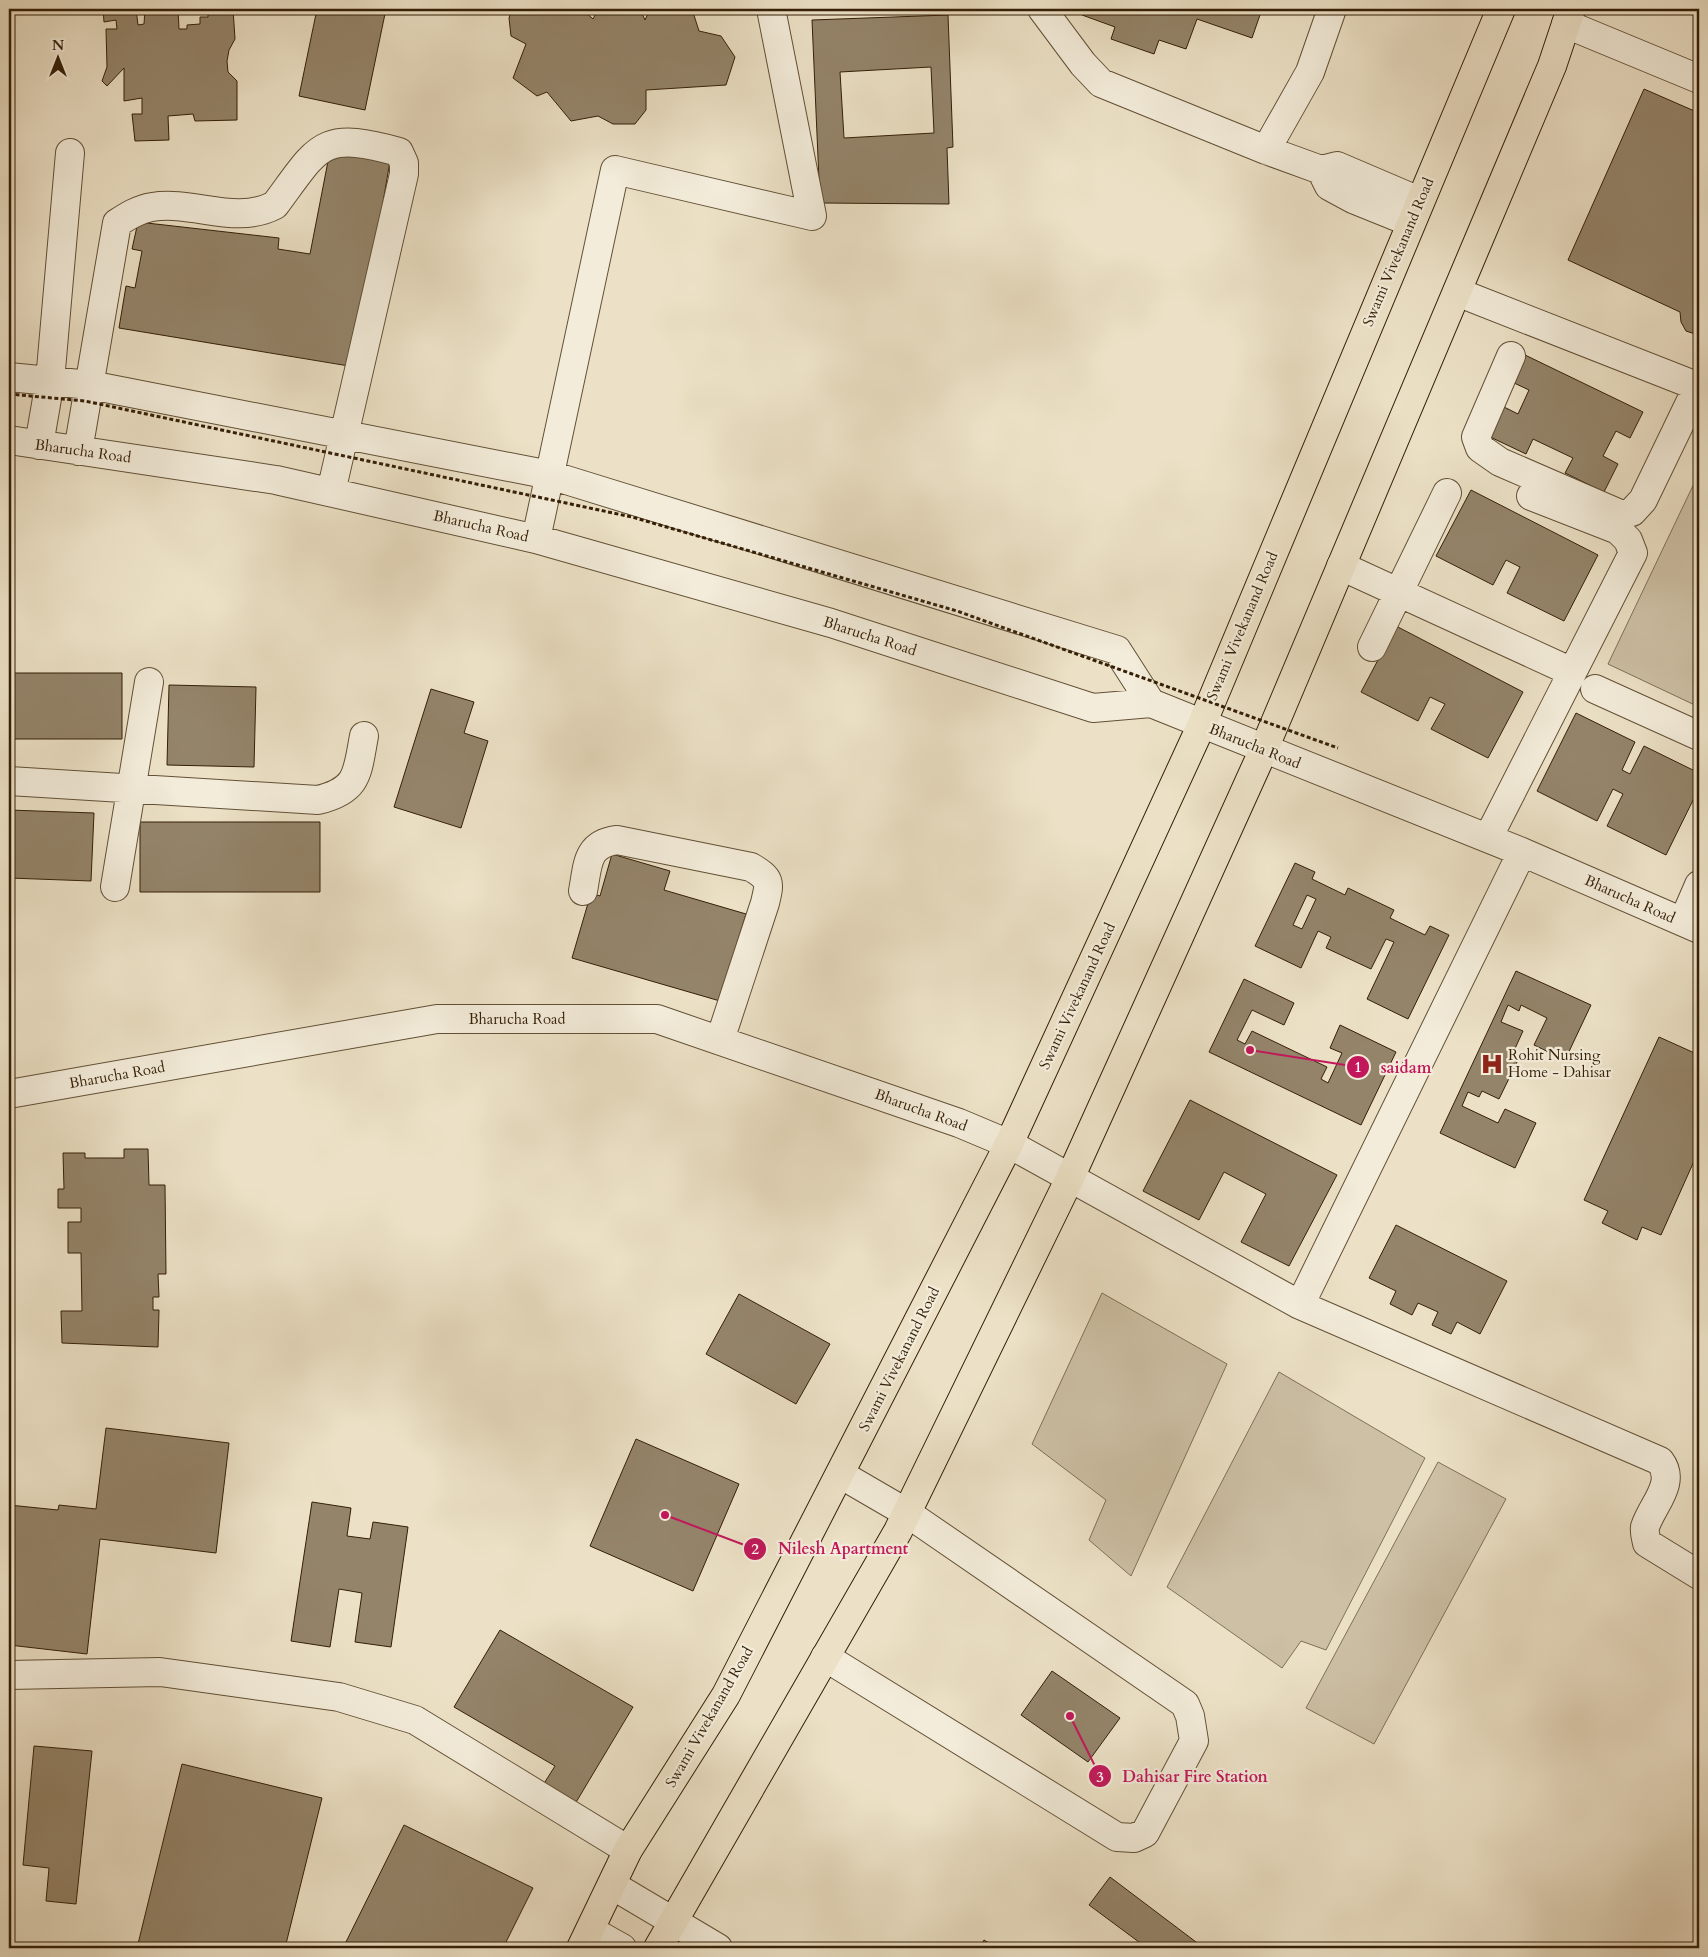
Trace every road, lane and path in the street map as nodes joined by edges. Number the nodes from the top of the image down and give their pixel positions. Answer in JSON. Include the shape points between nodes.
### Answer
{"nodes":[{"id":1,"x":771,"y":9,"type":"edge"},
{"id":2,"x":1042,"y":9,"type":"edge"},
{"id":3,"x":1332,"y":9,"type":"edge"},
{"id":4,"x":1497,"y":10,"type":"edge"},
{"id":5,"x":1568,"y":16,"type":"edge"},
{"id":6,"x":1699,"y":79,"type":"edge"},
{"id":7,"x":1266,"y":150,"type":"junction"},
{"id":8,"x":70,"y":153,"type":"dead end"},
{"id":9,"x":1415,"y":211,"type":"junction"},
{"id":10,"x":1457,"y":292,"type":"junction"},
{"id":11,"x":1511,"y":356,"type":"dead end"},
{"id":12,"x":9,"y":377,"type":"edge"},
{"id":13,"x":50,"y":381,"type":"junction"},
{"id":14,"x":90,"y":385,"type":"junction"},
{"id":15,"x":1698,"y":387,"type":"edge"},
{"id":16,"x":9,"y":394,"type":"edge"},
{"id":17,"x":1693,"y":415,"type":"edge"},
{"id":18,"x":342,"y":434,"type":"junction"},
{"id":19,"x":9,"y":440,"type":"edge"},
{"id":20,"x":39,"y":445,"type":"junction"},
{"id":21,"x":78,"y":451,"type":"junction"},
{"id":22,"x":550,"y":475,"type":"junction"},
{"id":23,"x":331,"y":492,"type":"junction"},
{"id":24,"x":1447,"y":493,"type":"dead end"},
{"id":25,"x":1531,"y":496,"type":"dead end"},
{"id":26,"x":536,"y":539,"type":"junction"},
{"id":27,"x":1341,"y":566,"type":"junction"},
{"id":28,"x":1398,"y":593,"type":"junction"},
{"id":29,"x":1372,"y":646,"type":"dead end"},
{"id":30,"x":1572,"y":672,"type":"junction"},
{"id":31,"x":149,"y":682,"type":"dead end"},
{"id":32,"x":1595,"y":689,"type":"dead end"},
{"id":33,"x":1151,"y":703,"type":"junction"},
{"id":34,"x":1202,"y":724,"type":"junction"},
{"id":35,"x":364,"y":736,"type":"dead end"},
{"id":36,"x":1699,"y":736,"type":"edge"},
{"id":37,"x":1338,"y":748,"type":"dead end"},
{"id":38,"x":1264,"y":749,"type":"junction"},
{"id":39,"x":9,"y":781,"type":"edge"},
{"id":40,"x":130,"y":787,"type":"junction"},
{"id":41,"x":1488,"y":838,"type":"junction"},
{"id":42,"x":1522,"y":852,"type":"junction"},
{"id":43,"x":1699,"y":885,"type":"edge"},
{"id":44,"x":114,"y":887,"type":"dead end"},
{"id":45,"x":583,"y":890,"type":"dead end"},
{"id":46,"x":1691,"y":925,"type":"edge"},
{"id":47,"x":720,"y":1040,"type":"junction"},
{"id":48,"x":9,"y":1094,"type":"edge"},
{"id":49,"x":1009,"y":1144,"type":"junction"},
{"id":50,"x":1070,"y":1178,"type":"junction"},
{"id":51,"x":1300,"y":1305,"type":"junction"},
{"id":52,"x":840,"y":1474,"type":"junction"},
{"id":53,"x":907,"y":1513,"type":"junction"},
{"id":54,"x":1699,"y":1575,"type":"edge"},
{"id":55,"x":825,"y":1657,"type":"junction"},
{"id":56,"x":9,"y":1675,"type":"edge"},
{"id":57,"x":628,"y":1850,"type":"junction"},
{"id":58,"x":612,"y":1884,"type":"junction"},
{"id":59,"x":672,"y":1920,"type":"junction"},
{"id":60,"x":586,"y":1939,"type":"edge"},
{"id":61,"x":622,"y":1948,"type":"edge"},
{"id":62,"x":658,"y":1948,"type":"edge"},
{"id":63,"x":718,"y":1948,"type":"edge"}],
"edges":[{"from":1,"to":22,"type":"street","via":[[812,216],[615,170]]},
{"from":2,"to":7,"type":"street","via":[[1101,83]]},
{"from":3,"to":7,"type":"street","via":[[1310,72]]},
{"from":4,"to":9,"type":"main road","name":"Swami Vivekanand Road"},
{"from":5,"to":6,"type":"street"},
{"from":5,"to":10,"type":"main road","via":[[1552,66]]},
{"from":7,"to":9,"type":"street","via":[[1321,170],[1328,186],[1353,199]]},
{"from":8,"to":13,"type":"street"},
{"from":9,"to":34,"type":"main road","name":"Swami Vivekanand Road"},
{"from":10,"to":15,"type":"street"},
{"from":10,"to":27,"type":"main road"},
{"from":11,"to":17,"type":"street","via":[[1476,437],[1480,448],[1500,462],[1620,514],[1632,512],[1643,500]]},
{"from":12,"to":13,"type":"street"},
{"from":13,"to":14,"type":"street"},
{"from":13,"to":20,"type":"street"},
{"from":14,"to":18,"type":"street"},
{"from":14,"to":18,"type":"street","via":[[117,223],[142,210],[163,206],[230,214],[266,210],[275,205],[315,152],[335,142],[380,147],[399,152],[404,174]]},
{"from":14,"to":21,"type":"street"},
{"from":15,"to":17,"type":"street"},
{"from":16,"to":37,"type":"path","bridge":true,"via":[[85,401],[632,517],[957,611]]},
{"from":18,"to":22,"type":"street"},
{"from":18,"to":23,"type":"street"},
{"from":19,"to":20,"type":"street","name":"Bharucha Road"},
{"from":20,"to":21,"type":"street","name":"Bharucha Road"},
{"from":21,"to":23,"type":"street","name":"Bharucha Road","via":[[276,480]]},
{"from":22,"to":26,"type":"street"},
{"from":22,"to":33,"type":"street","via":[[1117,650]]},
{"from":23,"to":26,"type":"street","name":"Bharucha Road"},
{"from":24,"to":28,"type":"street"},
{"from":25,"to":30,"type":"street","via":[[1618,530],[1628,540],[1633,553]]},
{"from":26,"to":33,"type":"street","name":"Bharucha Road","via":[[831,623],[1092,708]]},
{"from":27,"to":28,"type":"street"},
{"from":27,"to":38,"type":"main road"},
{"from":28,"to":29,"type":"street"},
{"from":28,"to":30,"type":"street"},
{"from":30,"to":41,"type":"street"},
{"from":31,"to":40,"type":"street"},
{"from":32,"to":36,"type":"street"},
{"from":33,"to":34,"type":"street","name":"Bharucha Road"},
{"from":34,"to":38,"type":"street","name":"Bharucha Road"},
{"from":34,"to":49,"type":"main road","name":"Swami Vivekanand Road"},
{"from":35,"to":40,"type":"street","via":[[357,776],[339,795],[318,800]]},
{"from":38,"to":41,"type":"street","name":"Bharucha Road"},
{"from":38,"to":50,"type":"main road"},
{"from":39,"to":40,"type":"street"},
{"from":40,"to":44,"type":"street"},
{"from":41,"to":42,"type":"street","name":"Bharucha Road"},
{"from":42,"to":46,"type":"street","name":"Bharucha Road"},
{"from":42,"to":51,"type":"street"},
{"from":43,"to":46,"type":"street"},
{"from":45,"to":47,"type":"street","via":[[595,847],[617,840],[751,867],[765,876],[769,886],[765,904]]},
{"from":47,"to":48,"type":"street","name":"Bharucha Road","via":[[658,1019],[437,1019]]},
{"from":47,"to":49,"type":"street","name":"Bharucha Road","via":[[959,1123]]},
{"from":49,"to":50,"type":"street","name":"Bharucha Road"},
{"from":49,"to":52,"type":"main road","name":"Swami Vivekanand Road"},
{"from":50,"to":51,"type":"street","name":"Bharucha Road"},
{"from":50,"to":53,"type":"main road"},
{"from":51,"to":54,"type":"street","name":"Bharucha Road","via":[[1660,1462],[1666,1469],[1667,1482],[1644,1529],[1647,1543]]},
{"from":52,"to":53,"type":"street"},
{"from":52,"to":57,"type":"main road","name":"Swami Vivekanand Road","via":[[726,1695]]},
{"from":53,"to":55,"type":"main road"},
{"from":53,"to":55,"type":"street","via":[[1185,1704],[1194,1741],[1145,1833],[1134,1838],[1117,1837]]},
{"from":55,"to":59,"type":"main road"},
{"from":56,"to":57,"type":"street","via":[[160,1672],[339,1697],[415,1720]]},
{"from":57,"to":58,"type":"main road","name":"Swami Vivekanand Road"},
{"from":58,"to":59,"type":"street"},
{"from":58,"to":60,"type":"main road","name":"Swami Vivekanand Road"},
{"from":59,"to":62,"type":"main road"},
{"from":59,"to":63,"type":"street"},
{"from":60,"to":61,"type":"street"}]}
